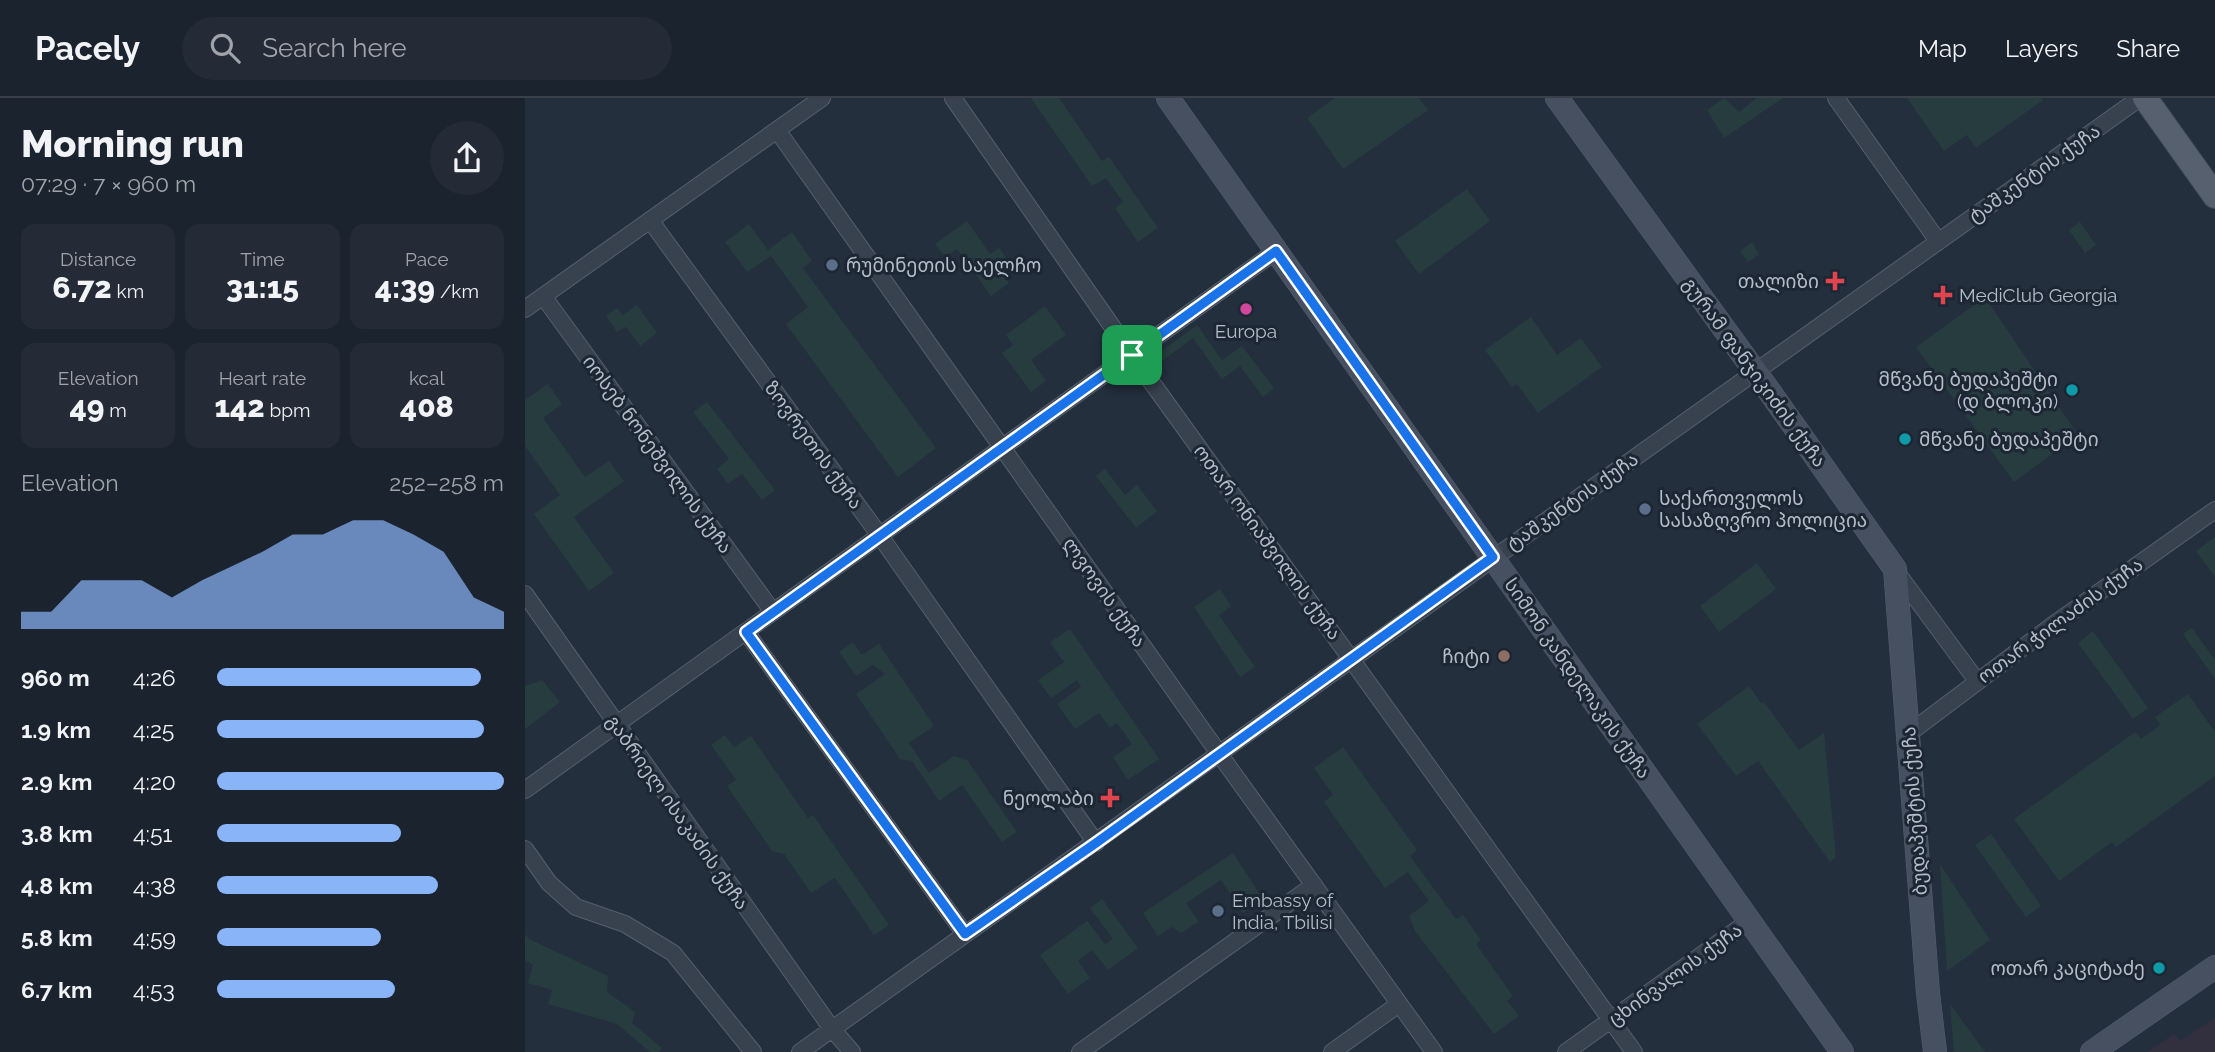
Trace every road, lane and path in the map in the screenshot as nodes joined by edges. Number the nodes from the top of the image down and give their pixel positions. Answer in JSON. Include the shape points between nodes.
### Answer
{"nodes":[{"id":1,"x":822,"y":98,"type":"edge"},
{"id":2,"x":953,"y":98,"type":"edge"},
{"id":3,"x":1168,"y":98,"type":"edge"},
{"id":4,"x":1557,"y":98,"type":"edge"},
{"id":5,"x":1836,"y":98,"type":"edge"},
{"id":6,"x":2140,"y":98,"type":"edge"},
{"id":7,"x":2145,"y":98,"type":"edge"},
{"id":8,"x":777,"y":130,"type":"junction"},
{"id":9,"x":2215,"y":196,"type":"edge"},
{"id":10,"x":650,"y":220,"type":"junction"},
{"id":11,"x":1938,"y":241,"type":"junction"},
{"id":12,"x":1276,"y":251,"type":"junction"},
{"id":13,"x":543,"y":296,"type":"junction"},
{"id":14,"x":525,"y":309,"type":"edge"},
{"id":15,"x":1132,"y":355,"type":"junction"},
{"id":16,"x":1755,"y":371,"type":"junction"},
{"id":17,"x":1003,"y":447,"type":"junction"},
{"id":18,"x":2215,"y":510,"type":"edge"},
{"id":19,"x":880,"y":536,"type":"junction"},
{"id":20,"x":1493,"y":557,"type":"junction"},
{"id":21,"x":1895,"y":569,"type":"junction"},
{"id":22,"x":525,"y":594,"type":"edge"},
{"id":23,"x":773,"y":612,"type":"junction"},
{"id":24,"x":746,"y":632,"type":"junction"},
{"id":25,"x":1351,"y":657,"type":"junction"},
{"id":26,"x":1977,"y":681,"type":"junction"},
{"id":27,"x":616,"y":725,"type":"junction"},
{"id":28,"x":1908,"y":734,"type":"junction"},
{"id":29,"x":1220,"y":755,"type":"junction"},
{"id":30,"x":525,"y":790,"type":"edge"},
{"id":31,"x":1096,"y":843,"type":"junction"},
{"id":32,"x":525,"y":849,"type":"edge"},
{"id":33,"x":1314,"y":885,"type":"junction"},
{"id":34,"x":1749,"y":921,"type":"junction"},
{"id":35,"x":965,"y":934,"type":"junction"},
{"id":36,"x":2215,"y":967,"type":"edge"},
{"id":37,"x":1399,"y":1004,"type":"junction"},
{"id":38,"x":1612,"y":1020,"type":"junction"},
{"id":39,"x":832,"y":1029,"type":"junction"},
{"id":40,"x":753,"y":1052,"type":"edge"},
{"id":41,"x":800,"y":1052,"type":"edge"},
{"id":42,"x":852,"y":1052,"type":"edge"},
{"id":43,"x":1080,"y":1052,"type":"edge"},
{"id":44,"x":1332,"y":1052,"type":"edge"},
{"id":45,"x":1434,"y":1052,"type":"edge"},
{"id":46,"x":1566,"y":1052,"type":"edge"},
{"id":47,"x":1635,"y":1052,"type":"edge"},
{"id":48,"x":1842,"y":1052,"type":"edge"},
{"id":49,"x":1935,"y":1052,"type":"edge"},
{"id":50,"x":2092,"y":1052,"type":"edge"}],
"edges":[{"from":1,"to":8,"type":"street"},
{"from":2,"to":15,"type":"street","name":"ოთარ ონიაშვილის ქუჩა"},
{"from":3,"to":12,"type":"main road","name":"სიმონ კანდელაკის ქუჩა"},
{"from":4,"to":16,"type":"main road","name":"გურამ ფანჯიკიძის ქუჩა"},
{"from":5,"to":11,"type":"street"},
{"from":6,"to":11,"type":"street","name":"ტაშკენტის ქუჩა"},
{"from":7,"to":9,"type":"main road"},
{"from":8,"to":10,"type":"street"},
{"from":8,"to":17,"type":"street","name":"ლვოვის ქუჩა"},
{"from":10,"to":13,"type":"street"},
{"from":10,"to":19,"type":"street","name":"ზოვრეთის ქუჩა"},
{"from":11,"to":16,"type":"street","name":"ტაშკენტის ქუჩა"},
{"from":12,"to":15,"type":"street"},
{"from":12,"to":20,"type":"main road","name":"სიმონ კანდელაკის ქუჩა"},
{"from":13,"to":14,"type":"street"},
{"from":13,"to":23,"type":"street","name":"იოსებ ნონეშვილის ქუჩა"},
{"from":15,"to":17,"type":"street"},
{"from":15,"to":25,"type":"street","name":"ოთარ ონიაშვილის ქუჩა"},
{"from":16,"to":20,"type":"street","name":"ტაშკენტის ქუჩა"},
{"from":16,"to":21,"type":"main road","name":"გურამ ფანჯიკიძის ქუჩა"},
{"from":17,"to":19,"type":"street"},
{"from":17,"to":29,"type":"street","name":"ლვოვის ქუჩა"},
{"from":18,"to":26,"type":"street","name":"ოთარ ჭილაძის ქუჩა"},
{"from":19,"to":23,"type":"street"},
{"from":19,"to":31,"type":"street","name":"ზოვრეთის ქუჩა"},
{"from":20,"to":25,"type":"street","name":"ტაშკენტის ქუჩა"},
{"from":20,"to":34,"type":"main road","name":"სიმონ კანდელაკის ქუჩა"},
{"from":21,"to":26,"type":"street","name":"გურამ ფანჯიკიძის ქუჩა"},
{"from":21,"to":28,"type":"main road","name":"ბუდაპეშტის ქუჩა"},
{"from":22,"to":27,"type":"street","name":"გაბრიელ ისაკაძის ქუჩა"},
{"from":23,"to":24,"type":"street"},
{"from":24,"to":27,"type":"street"},
{"from":24,"to":35,"type":"street"},
{"from":25,"to":29,"type":"street","name":"ტაშკენტის ქუჩა"},
{"from":25,"to":38,"type":"street","name":"ოთარ ონიაშვილის ქუჩა"},
{"from":26,"to":28,"type":"street","name":"ოთარ ჭილაძის ქუჩა"},
{"from":27,"to":30,"type":"street"},
{"from":27,"to":39,"type":"street","name":"გაბრიელ ისაკაძის ქუჩა"},
{"from":28,"to":49,"type":"main road","name":"ბუდაპეშტის ქუჩა"},
{"from":29,"to":31,"type":"street","name":"ტაშკენტის ქუჩა"},
{"from":29,"to":33,"type":"street","name":"ლვოვის ქუჩა"},
{"from":31,"to":35,"type":"street","name":"ტაშკენტის ქუჩა"},
{"from":32,"to":40,"type":"street","via":[[549,883],[576,907],[625,924],[673,953]]},
{"from":33,"to":37,"type":"street","name":"ლვოვის ქუჩა"},
{"from":33,"to":43,"type":"street"},
{"from":34,"to":38,"type":"street","name":"ცხინვალის ქუჩა"},
{"from":34,"to":48,"type":"main road","name":"სიმონ კანდელაკის ქუჩა"},
{"from":35,"to":39,"type":"street","name":"ტაშკენტის ქუჩა"},
{"from":36,"to":50,"type":"main road"},
{"from":37,"to":44,"type":"street"},
{"from":37,"to":45,"type":"street","name":"ლვოვის ქუჩა"},
{"from":38,"to":46,"type":"street","name":"ცხინვალის ქუჩა"},
{"from":38,"to":47,"type":"street","name":"ოთარ ონიაშვილის ქუჩა"},
{"from":39,"to":41,"type":"street","name":"ტაშკენტის ქუჩა"},
{"from":39,"to":42,"type":"street","name":"გაბრიელ ისაკაძის ქუჩა"}]}
